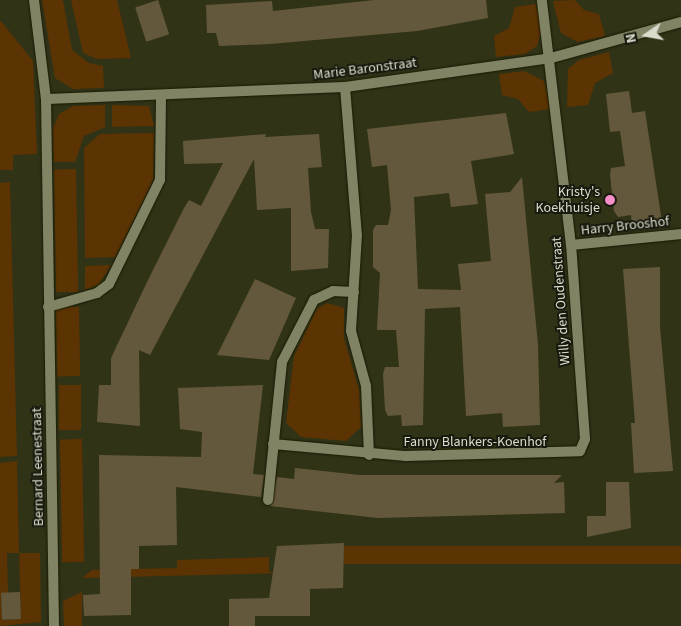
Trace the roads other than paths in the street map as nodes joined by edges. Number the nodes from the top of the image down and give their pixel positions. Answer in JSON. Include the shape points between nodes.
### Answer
{"nodes":[{"id":1,"x":34,"y":0,"type":"edge"},
{"id":2,"x":542,"y":0,"type":"edge"},
{"id":3,"x":681,"y":22,"type":"edge"},
{"id":4,"x":551,"y":58,"type":"junction"},
{"id":5,"x":345,"y":87,"type":"junction"},
{"id":6,"x":161,"y":95,"type":"junction"},
{"id":7,"x":46,"y":99,"type":"junction"},
{"id":8,"x":681,"y":234,"type":"edge"},
{"id":9,"x":572,"y":245,"type":"junction"},
{"id":10,"x":354,"y":292,"type":"junction"},
{"id":11,"x":48,"y":307,"type":"junction"},
{"id":12,"x":273,"y":444,"type":"junction"},
{"id":13,"x":580,"y":451,"type":"joint"},
{"id":14,"x":369,"y":454,"type":"junction"},
{"id":15,"x":268,"y":500,"type":"dead end"},
{"id":16,"x":54,"y":626,"type":"edge"}],
"edges":[{"from":1,"to":7,"type":"street","name":"Bernard Leenestraat"},
{"from":2,"to":4,"type":"street","name":"Willy den Oudenstraat"},
{"from":3,"to":4,"type":"street","name":"Marie Baronstraat"},
{"from":4,"to":5,"type":"street","name":"Marie Baronstraat"},
{"from":4,"to":9,"type":"street","name":"Willy den Oudenstraat"},
{"from":5,"to":6,"type":"street","name":"Marie Baronstraat"},
{"from":5,"to":10,"type":"street","via":[[357,235]]},
{"from":6,"to":7,"type":"street","name":"Marie Baronstraat"},
{"from":6,"to":11,"type":"street","via":[[160,180],[109,284],[97,293]]},
{"from":7,"to":11,"type":"street","name":"Bernard Leenestraat"},
{"from":8,"to":9,"type":"street","name":"Harry Brooshof"},
{"from":9,"to":13,"type":"street","name":"Willy den Oudenstraat","via":[[585,439]]},
{"from":10,"to":12,"type":"street","via":[[323,294],[307,311],[282,362]]},
{"from":10,"to":14,"type":"street","via":[[351,331],[366,386]]},
{"from":11,"to":16,"type":"street","name":"Bernard Leenestraat"},
{"from":12,"to":14,"type":"street","name":"Fanny Blankers-Koenhof"},
{"from":12,"to":15,"type":"street"},
{"from":13,"to":14,"type":"street","name":"Fanny Blankers-Koenhof"}]}
